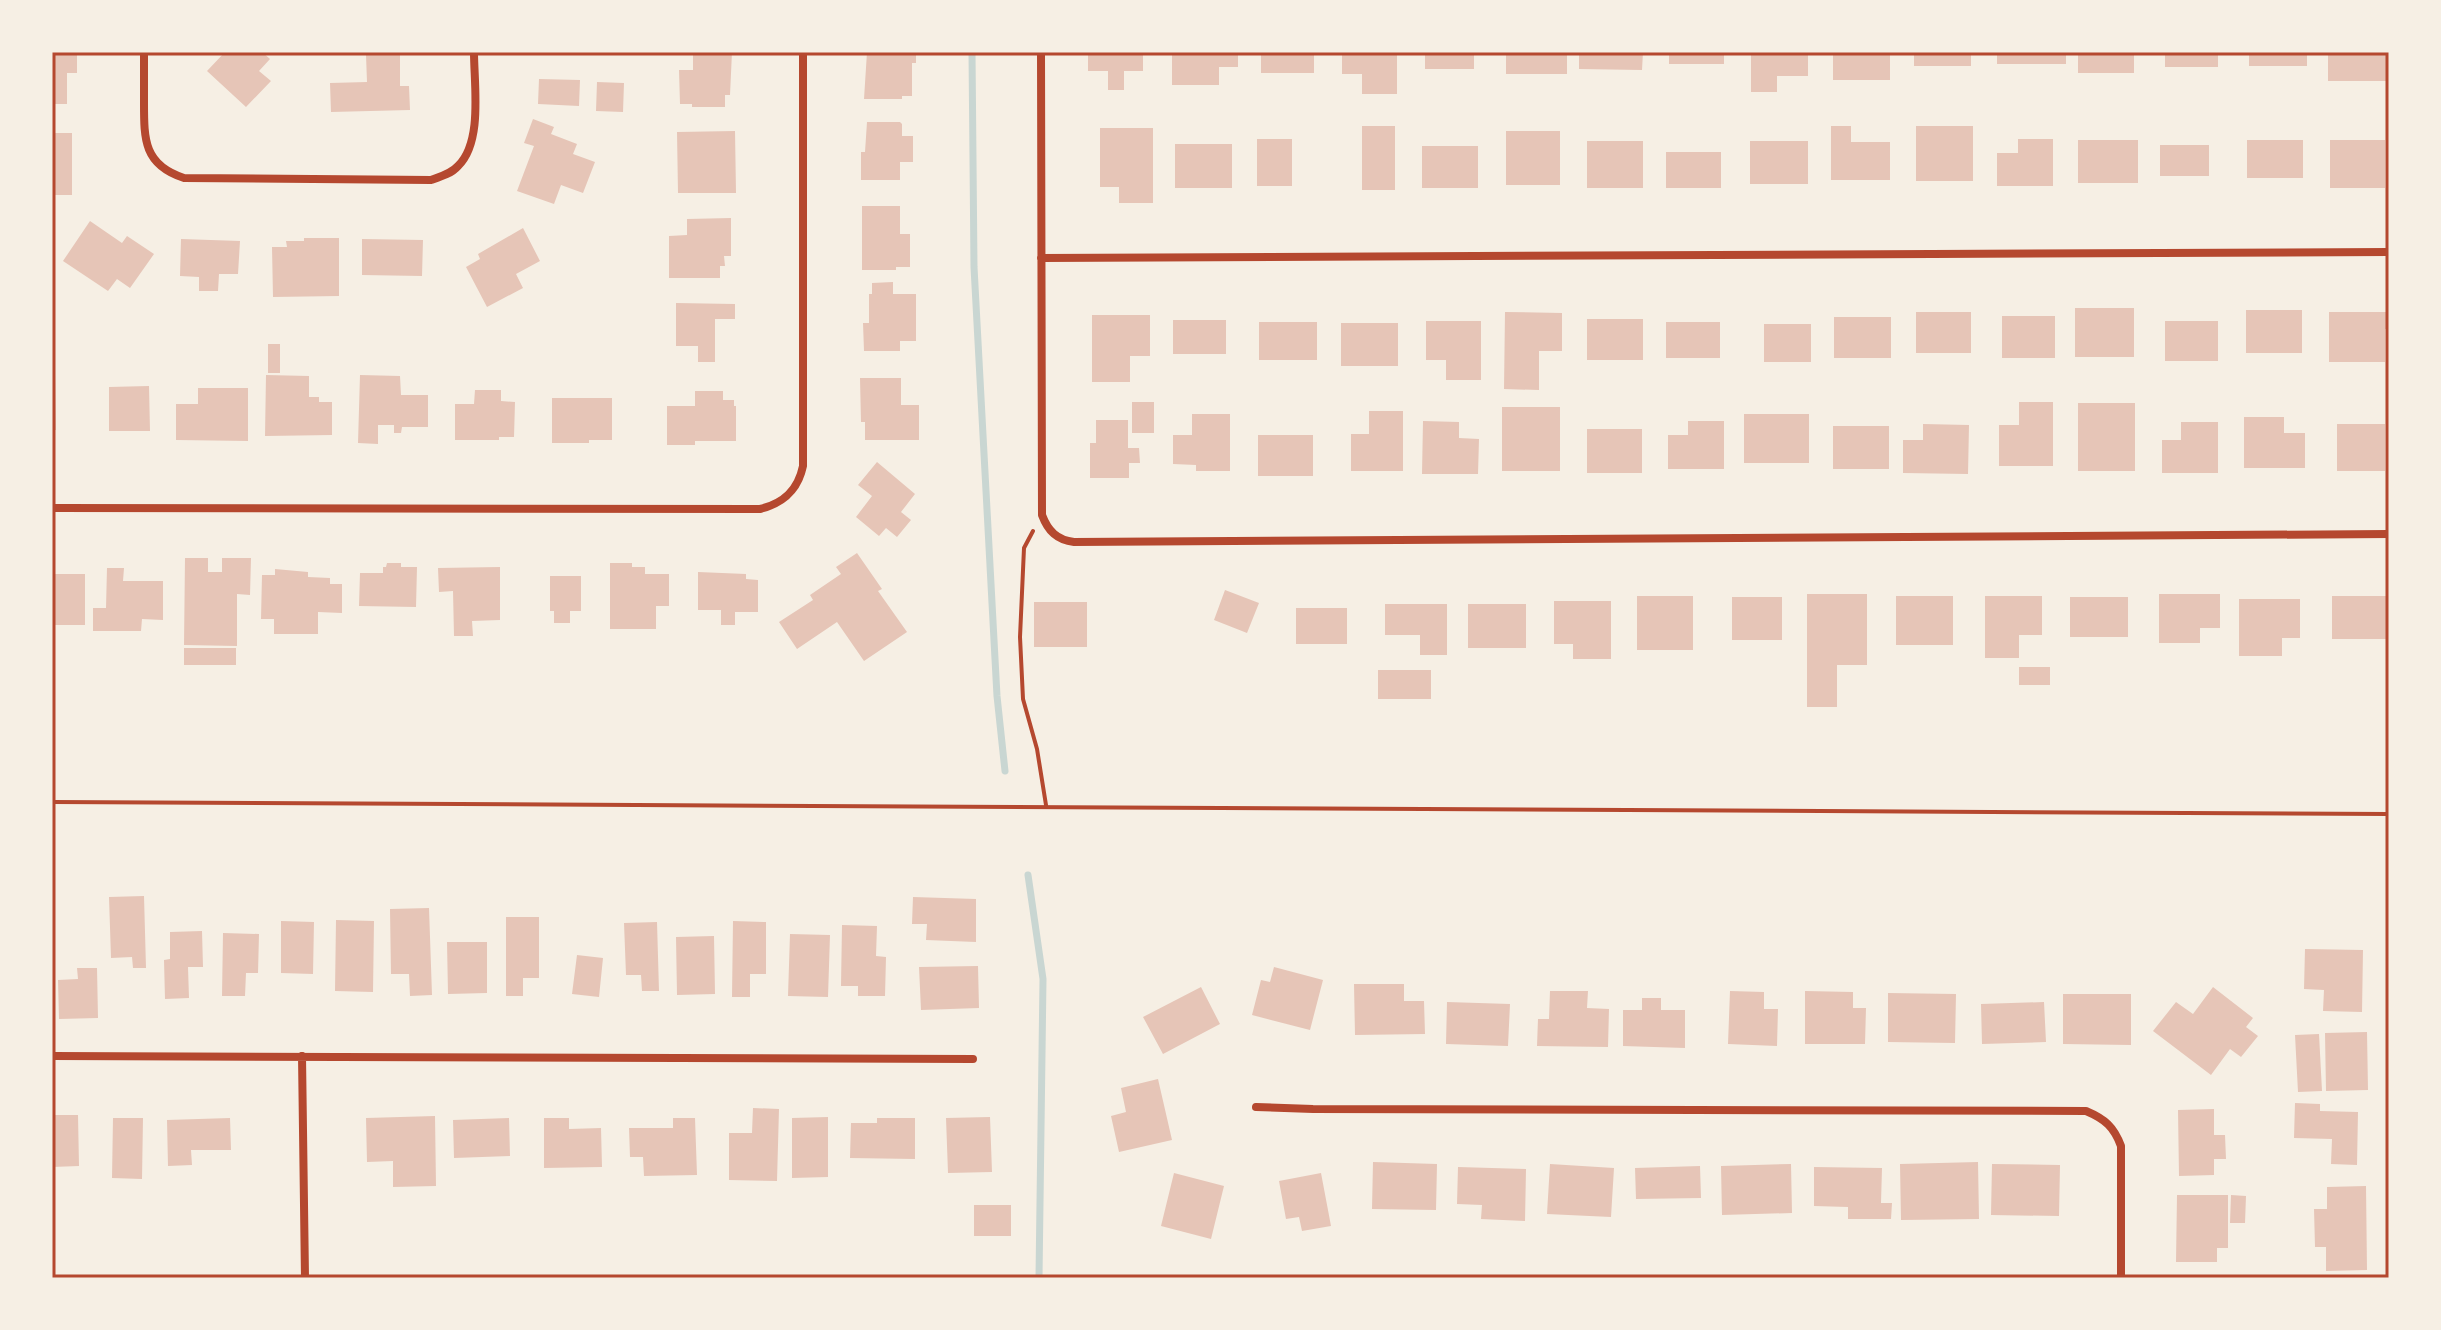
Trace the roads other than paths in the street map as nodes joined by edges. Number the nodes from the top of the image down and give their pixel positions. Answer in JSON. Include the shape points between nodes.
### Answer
{"nodes":[{"id":1,"x":144,"y":52,"type":"edge"},
{"id":2,"x":474,"y":52,"type":"edge"},
{"id":3,"x":803,"y":52,"type":"edge"},
{"id":4,"x":1041,"y":52,"type":"edge"},
{"id":5,"x":2389,"y":252,"type":"edge"},
{"id":6,"x":1041,"y":258,"type":"junction"},
{"id":7,"x":52,"y":508,"type":"edge"},
{"id":8,"x":2389,"y":534,"type":"edge"},
{"id":9,"x":52,"y":1056,"type":"edge"},
{"id":10,"x":302,"y":1056,"type":"junction"},
{"id":11,"x":973,"y":1059,"type":"dead end"},
{"id":12,"x":1256,"y":1107,"type":"dead end"},
{"id":13,"x":305,"y":1278,"type":"edge"},
{"id":14,"x":2121,"y":1278,"type":"edge"}],
"edges":[{"from":1,"to":2,"type":"street","via":[[144,136],[150,155],[184,178],[431,180],[458,167],[474,137]]},
{"from":3,"to":7,"type":"street","via":[[803,466],[792,492],[773,506]]},
{"from":4,"to":6,"type":"street"},
{"from":5,"to":6,"type":"street"},
{"from":6,"to":8,"type":"street","via":[[1042,515],[1063,541]]},
{"from":9,"to":10,"type":"street"},
{"from":10,"to":11,"type":"street"},
{"from":10,"to":13,"type":"street"},
{"from":12,"to":14,"type":"street","via":[[2086,1111],[2109,1123],[2121,1146]]}]}
